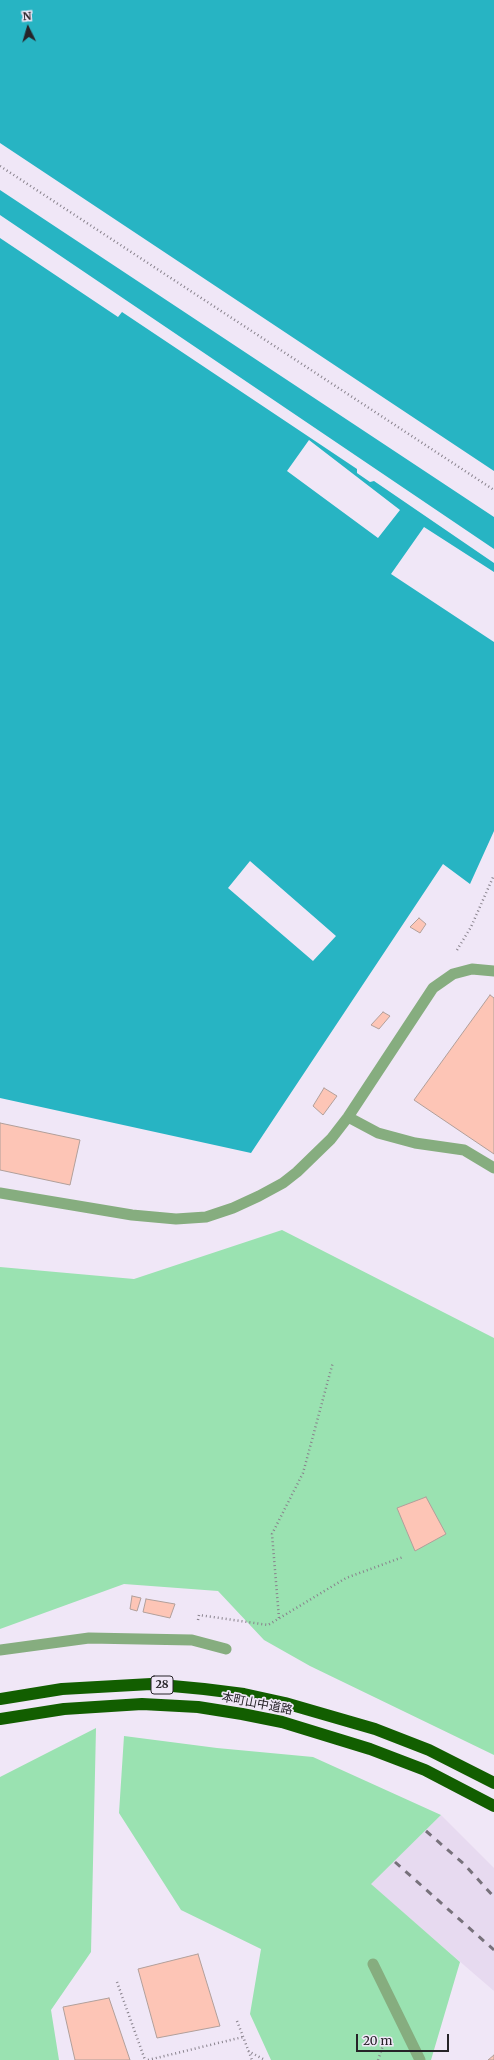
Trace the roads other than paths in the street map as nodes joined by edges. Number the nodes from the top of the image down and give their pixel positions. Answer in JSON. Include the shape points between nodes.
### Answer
{"nodes":[{"id":1,"x":494,"y":971,"type":"edge"},
{"id":2,"x":348,"y":1117,"type":"junction"},
{"id":3,"x":494,"y":1168,"type":"edge"},
{"id":4,"x":0,"y":1194,"type":"edge"},
{"id":5,"x":226,"y":1649,"type":"dead end"},
{"id":6,"x":0,"y":1650,"type":"edge"},
{"id":7,"x":0,"y":1699,"type":"edge"},
{"id":8,"x":0,"y":1719,"type":"edge"},
{"id":9,"x":494,"y":1783,"type":"edge"},
{"id":10,"x":494,"y":1806,"type":"edge"},
{"id":11,"x":373,"y":1964,"type":"dead end"},
{"id":12,"x":420,"y":2060,"type":"edge"}],
"edges":[{"from":1,"to":2,"type":"street","via":[[472,969],[453,974],[433,988]]},
{"from":2,"to":3,"type":"street","via":[[378,1133],[415,1143],[464,1150]]},
{"from":2,"to":4,"type":"street","via":[[311,1160],[283,1183],[233,1208],[206,1217],[176,1219],[132,1215]]},
{"from":5,"to":6,"type":"street","via":[[192,1640],[89,1638]]},
{"from":7,"to":9,"type":"highway","name":"本町山中道路","number":"28","via":[[62,1689],[151,1684],[244,1694],[375,1729],[429,1750]]},
{"from":8,"to":10,"type":"highway","name":"本町山中道路","number":"28","via":[[64,1709],[142,1704],[198,1707],[282,1722],[318,1732],[425,1770]]},
{"from":11,"to":12,"type":"street"}]}
